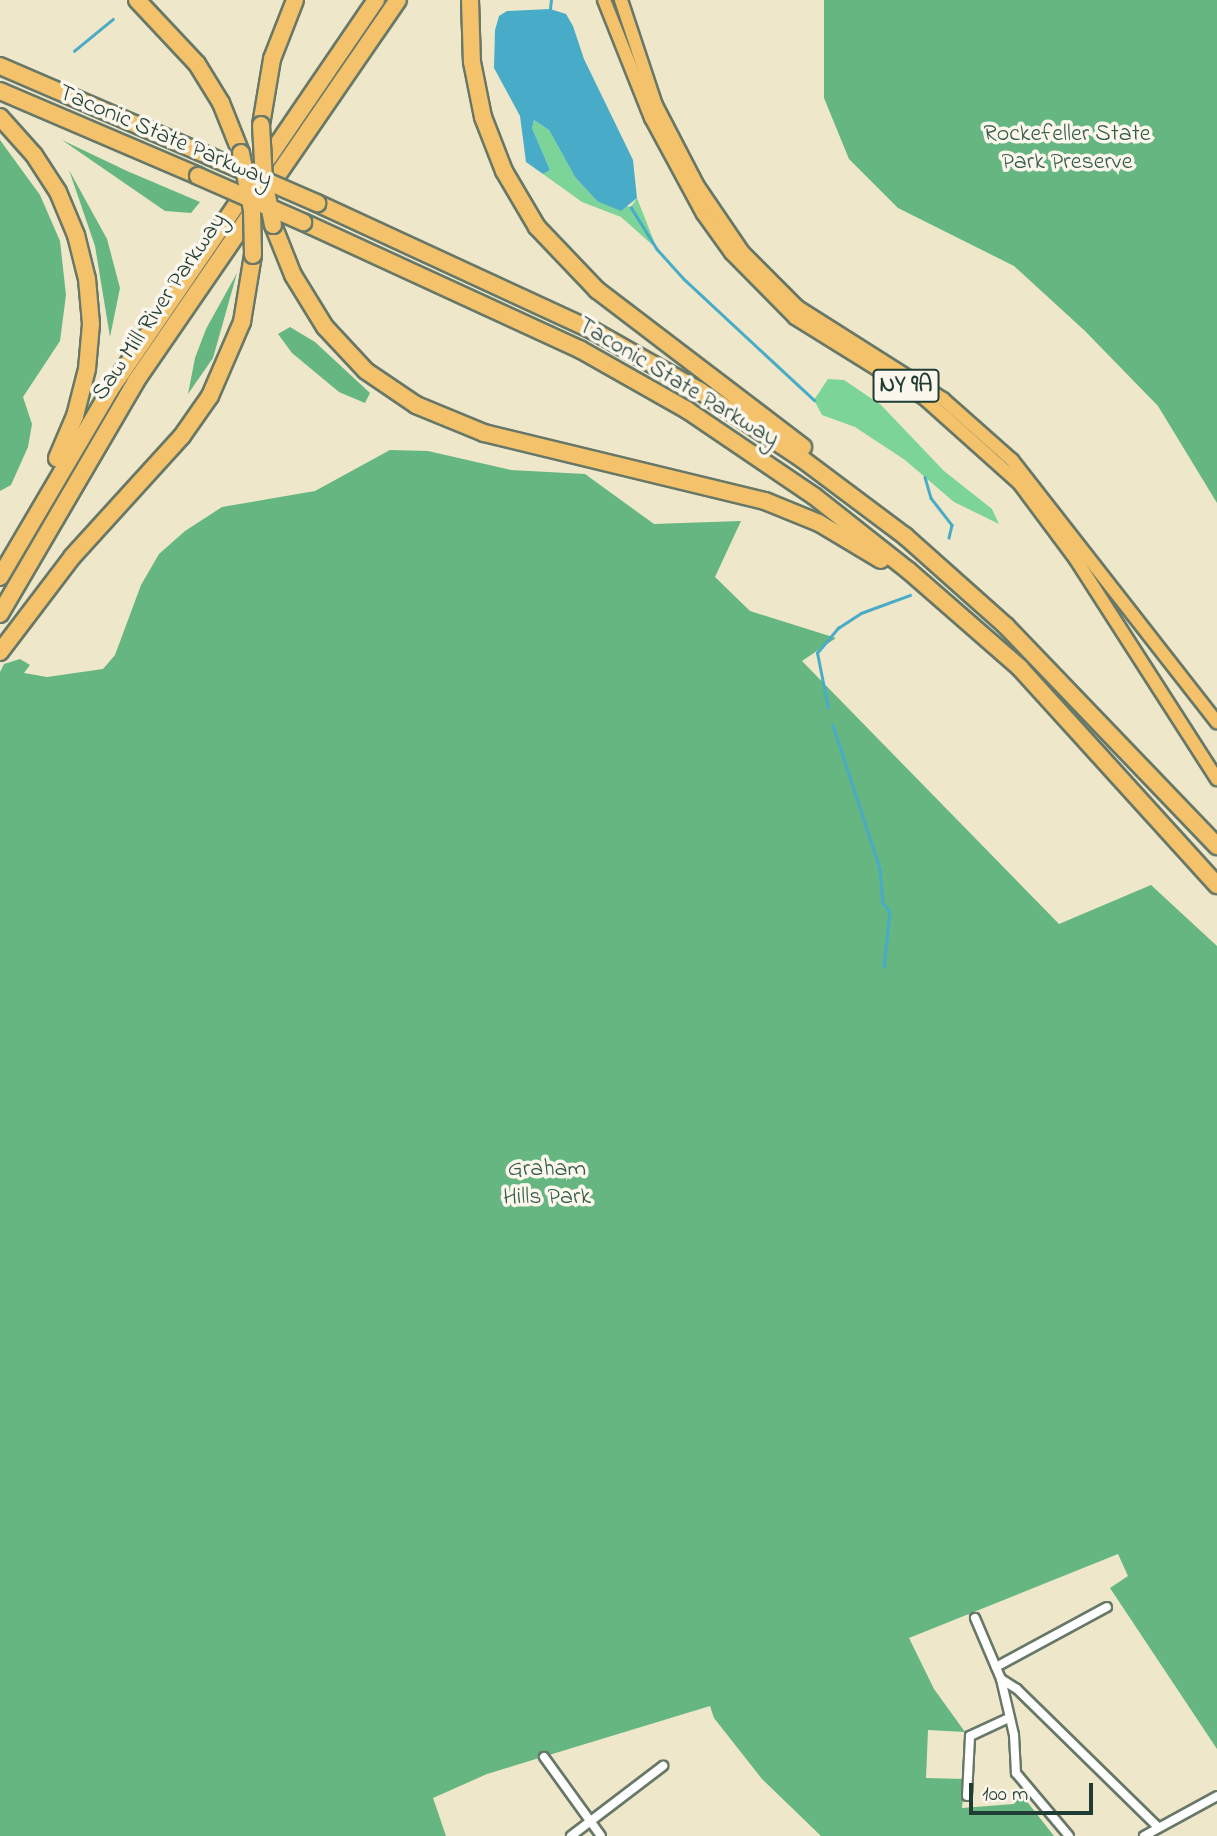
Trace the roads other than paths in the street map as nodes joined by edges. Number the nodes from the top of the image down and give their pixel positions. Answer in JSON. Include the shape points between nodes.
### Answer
{"nodes":[{"id":1,"x":137,"y":0,"type":"edge"},
{"id":2,"x":295,"y":0,"type":"edge"},
{"id":3,"x":376,"y":0,"type":"edge"},
{"id":4,"x":398,"y":0,"type":"edge"},
{"id":5,"x":470,"y":0,"type":"edge"},
{"id":6,"x":604,"y":0,"type":"edge"},
{"id":7,"x":621,"y":0,"type":"edge"},
{"id":8,"x":0,"y":65,"type":"edge"},
{"id":9,"x":0,"y":91,"type":"edge"},
{"id":10,"x":0,"y":117,"type":"edge"},
{"id":11,"x":852,"y":495,"type":"junction"},
{"id":12,"x":0,"y":568,"type":"edge"},
{"id":13,"x":0,"y":577,"type":"edge"},
{"id":14,"x":944,"y":601,"type":"junction"},
{"id":15,"x":0,"y":614,"type":"edge"},
{"id":16,"x":0,"y":652,"type":"edge"},
{"id":17,"x":1217,"y":722,"type":"edge"},
{"id":18,"x":1217,"y":779,"type":"edge"},
{"id":19,"x":1217,"y":846,"type":"edge"},
{"id":20,"x":1217,"y":885,"type":"edge"},
{"id":21,"x":1107,"y":1607,"type":"dead end"},
{"id":22,"x":975,"y":1618,"type":"dead end"},
{"id":23,"x":996,"y":1667,"type":"junction"},
{"id":24,"x":1001,"y":1679,"type":"junction"},
{"id":25,"x":1009,"y":1718,"type":"junction"},
{"id":26,"x":544,"y":1757,"type":"dead end"},
{"id":27,"x":663,"y":1766,"type":"dead end"},
{"id":28,"x":967,"y":1796,"type":"dead end"},
{"id":29,"x":1217,"y":1796,"type":"edge"},
{"id":30,"x":590,"y":1822,"type":"junction"},
{"id":31,"x":1157,"y":1827,"type":"junction"},
{"id":32,"x":570,"y":1836,"type":"edge"},
{"id":33,"x":601,"y":1836,"type":"edge"},
{"id":34,"x":1069,"y":1836,"type":"edge"},
{"id":35,"x":1144,"y":1836,"type":"edge"}],
"edges":[{"from":1,"to":16,"type":"highway","bridge":true,"via":[[197,64],[221,103],[241,153],[250,194],[253,255],[240,329],[210,397],[182,436],[67,563]]},
{"from":2,"to":14,"type":"highway","bridge":true,"via":[[272,60],[261,125],[263,173],[273,226],[293,275],[325,327],[366,371],[416,405],[484,433],[787,509],[849,539]]},
{"from":3,"to":13,"type":"highway","name":"Saw Mill River Parkway","via":[[110,390]]},
{"from":4,"to":15,"type":"highway","name":"Saw Mill River Parkway","via":[[136,381]]},
{"from":5,"to":11,"type":"highway","via":[[472,62],[486,129],[513,191],[545,237],[597,290],[801,446]]},
{"from":6,"to":18,"type":"main road","number":"NY 9A","via":[[648,112],[695,201],[726,248],[795,318],[925,399],[1019,483],[1075,558]]},
{"from":7,"to":17,"type":"main road","number":"NY 9A","via":[[656,104],[698,186],[743,252],[798,307],[943,399],[1012,460]]},
{"from":8,"to":11,"type":"highway","name":"Taconic State Parkway","bridge":true,"via":[[492,280],[601,334],[732,412]]},
{"from":9,"to":14,"type":"highway","name":"Taconic State Parkway","bridge":true,"via":[[518,318],[652,390],[797,484]]},
{"from":10,"to":12,"type":"highway","via":[[34,155],[65,206],[84,266],[90,324],[86,377],[75,416]]},
{"from":11,"to":19,"type":"highway","name":"Taconic State Parkway","via":[[927,554],[1027,645]]},
{"from":14,"to":20,"type":"highway","name":"Taconic State Parkway","via":[[1034,683]]},
{"from":21,"to":23,"type":"street"},
{"from":22,"to":23,"type":"street"},
{"from":23,"to":24,"type":"street"},
{"from":24,"to":25,"type":"street"},
{"from":24,"to":31,"type":"street","via":[[1017,1689]]},
{"from":25,"to":28,"type":"street","via":[[970,1736]]},
{"from":25,"to":34,"type":"street","via":[[1016,1773]]},
{"from":26,"to":30,"type":"street"},
{"from":27,"to":30,"type":"street"},
{"from":29,"to":31,"type":"street"},
{"from":30,"to":32,"type":"street"},
{"from":30,"to":33,"type":"street"},
{"from":31,"to":35,"type":"street"}]}
